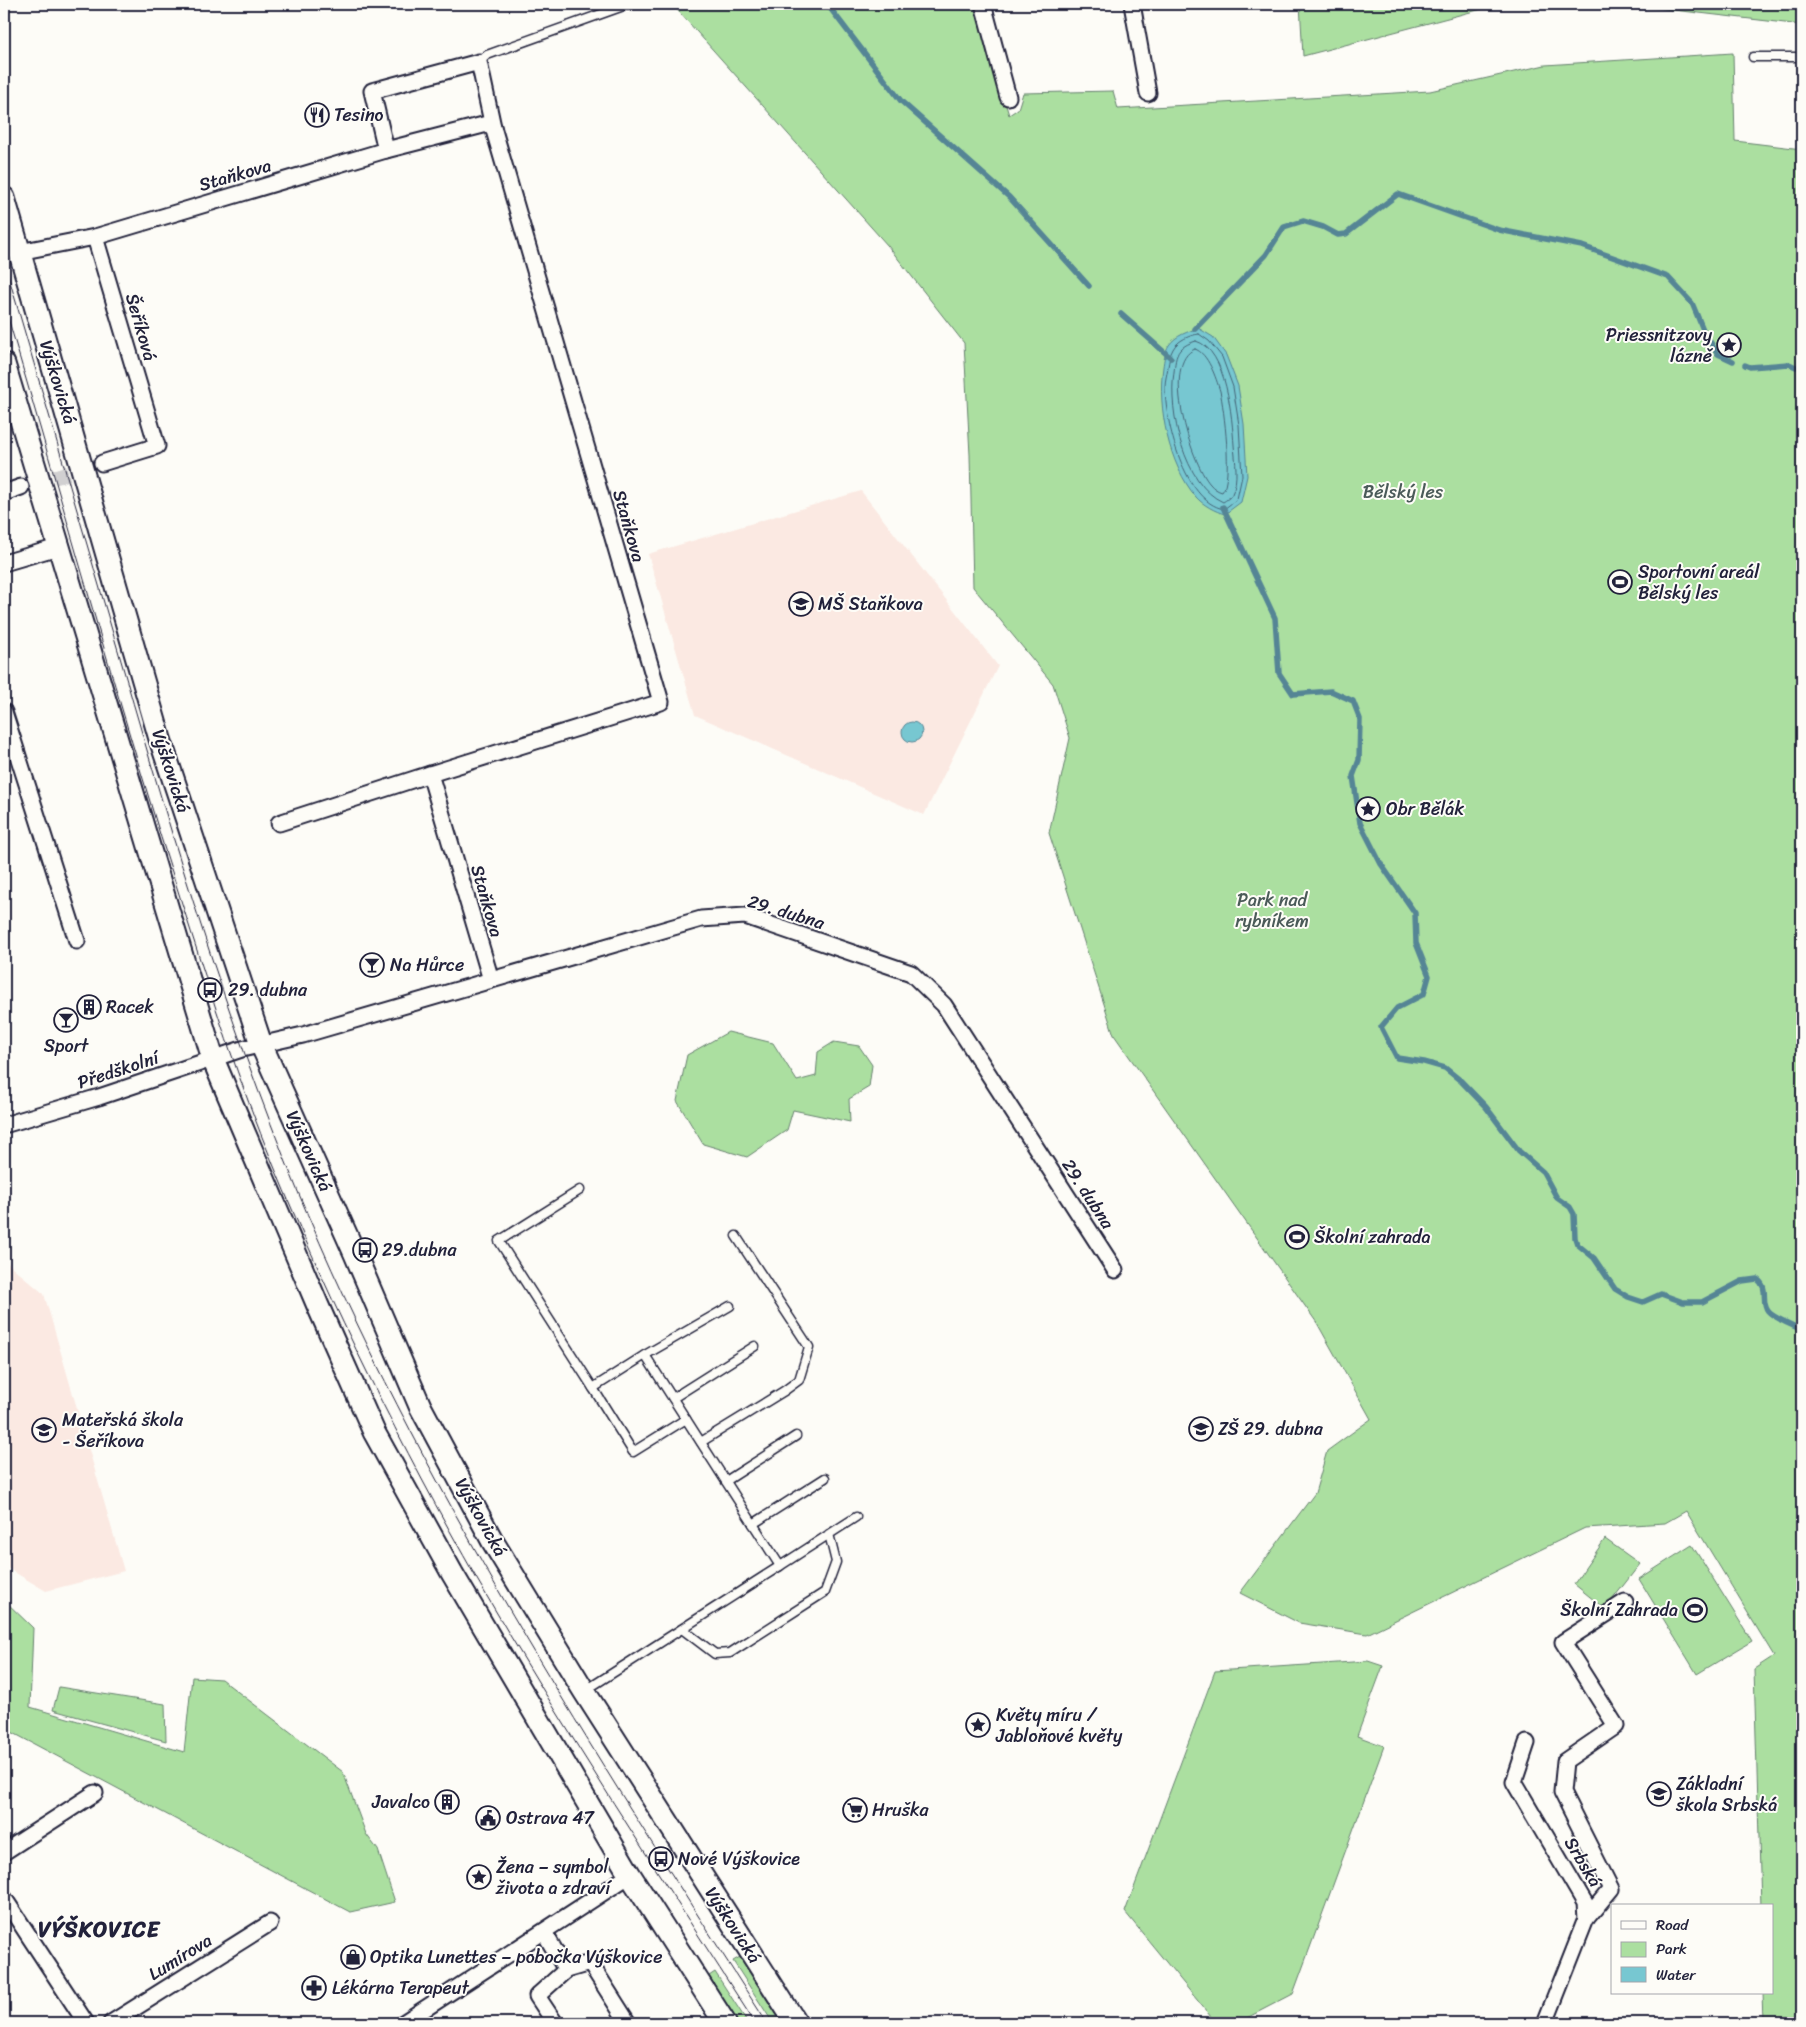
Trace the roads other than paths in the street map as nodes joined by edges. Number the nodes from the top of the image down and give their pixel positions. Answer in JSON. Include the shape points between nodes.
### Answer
{"nodes":[{"id":1,"x":629,"y":4,"type":"edge"},
{"id":2,"x":983,"y":4,"type":"edge"},
{"id":3,"x":1132,"y":4,"type":"edge"},
{"id":4,"x":1753,"y":57,"type":"dead end"},
{"id":5,"x":1802,"y":57,"type":"edge"},
{"id":6,"x":479,"y":62,"type":"junction"},
{"id":7,"x":1148,"y":93,"type":"dead end"},
{"id":8,"x":1008,"y":97,"type":"dead end"},
{"id":9,"x":493,"y":127,"type":"junction"},
{"id":10,"x":386,"y":150,"type":"junction"},
{"id":11,"x":4,"y":198,"type":"edge"},
{"id":12,"x":96,"y":237,"type":"junction"},
{"id":13,"x":19,"y":252,"type":"junction"},
{"id":14,"x":4,"y":364,"type":"edge"},
{"id":15,"x":102,"y":463,"type":"tunnel mouth"},
{"id":16,"x":21,"y":487,"type":"tunnel mouth"},
{"id":17,"x":4,"y":492,"type":"edge"},
{"id":18,"x":58,"y":546,"type":"junction"},
{"id":19,"x":4,"y":563,"type":"edge"},
{"id":20,"x":4,"y":712,"type":"edge"},
{"id":21,"x":430,"y":774,"type":"junction"},
{"id":22,"x":280,"y":823,"type":"dead end"},
{"id":23,"x":77,"y":942,"type":"dead end"},
{"id":24,"x":491,"y":980,"type":"junction"},
{"id":25,"x":252,"y":1046,"type":"junction"},
{"id":26,"x":213,"y":1059,"type":"junction"},
{"id":27,"x":4,"y":1125,"type":"edge"},
{"id":28,"x":580,"y":1190,"type":"dead end"},
{"id":29,"x":736,"y":1236,"type":"dead end"},
{"id":30,"x":1115,"y":1270,"type":"dead end"},
{"id":31,"x":730,"y":1306,"type":"dead end"},
{"id":32,"x":755,"y":1346,"type":"dead end"},
{"id":33,"x":645,"y":1355,"type":"junction"},
{"id":34,"x":593,"y":1388,"type":"junction"},
{"id":35,"x":673,"y":1398,"type":"junction"},
{"id":36,"x":686,"y":1419,"type":"junction"},
{"id":37,"x":796,"y":1436,"type":"dead end"},
{"id":38,"x":700,"y":1442,"type":"junction"},
{"id":39,"x":825,"y":1478,"type":"dead end"},
{"id":40,"x":726,"y":1481,"type":"junction"},
{"id":41,"x":856,"y":1517,"type":"dead end"},
{"id":42,"x":753,"y":1524,"type":"junction"},
{"id":43,"x":829,"y":1534,"type":"junction"},
{"id":44,"x":780,"y":1566,"type":"junction"},
{"id":45,"x":1625,"y":1602,"type":"dead end"},
{"id":46,"x":682,"y":1629,"type":"junction"},
{"id":47,"x":584,"y":1691,"type":"junction"},
{"id":48,"x":1527,"y":1743,"type":"dead end"},
{"id":49,"x":96,"y":1793,"type":"dead end"},
{"id":50,"x":4,"y":1852,"type":"edge"},
{"id":51,"x":630,"y":1875,"type":"junction"},
{"id":52,"x":4,"y":1898,"type":"edge"},
{"id":53,"x":1586,"y":1919,"type":"junction"},
{"id":54,"x":270,"y":1923,"type":"dead end"},
{"id":55,"x":544,"y":1932,"type":"junction"},
{"id":56,"x":566,"y":1970,"type":"junction"},
{"id":57,"x":86,"y":2023,"type":"edge"},
{"id":58,"x":111,"y":2023,"type":"edge"},
{"id":59,"x":402,"y":2023,"type":"edge"},
{"id":60,"x":554,"y":2023,"type":"edge"},
{"id":61,"x":628,"y":2023,"type":"edge"},
{"id":62,"x":725,"y":2023,"type":"edge"},
{"id":63,"x":796,"y":2023,"type":"edge"},
{"id":64,"x":1545,"y":2023,"type":"edge"}],
"edges":[{"from":1,"to":6,"type":"lane","via":[[487,55]]},
{"from":2,"to":8,"type":"street"},
{"from":3,"to":7,"type":"street"},
{"from":4,"to":5,"type":"lane"},
{"from":6,"to":9,"type":"street","name":"Staňkova"},
{"from":6,"to":10,"type":"street","via":[[372,91]]},
{"from":9,"to":10,"type":"street","name":"Staňkova","via":[[491,123]]},
{"from":9,"to":21,"type":"street","name":"Staňkova","via":[[661,702]]},
{"from":10,"to":12,"type":"street","name":"Staňkova"},
{"from":11,"to":13,"type":"street","name":"Výškovická"},
{"from":12,"to":13,"type":"street"},
{"from":12,"to":15,"type":"street","name":"Šeříková","via":[[157,446]]},
{"from":13,"to":25,"type":"street","name":"Výškovická"},
{"from":14,"to":18,"type":"street"},
{"from":16,"to":17,"type":"street"},
{"from":18,"to":19,"type":"street"},
{"from":18,"to":26,"type":"street"},
{"from":20,"to":23,"type":"street"},
{"from":21,"to":22,"type":"street","name":"Staňkova"},
{"from":21,"to":24,"type":"street","name":"Staňkova"},
{"from":24,"to":25,"type":"street","name":"29. dubna"},
{"from":24,"to":30,"type":"street","name":"29. dubna","via":[[701,919],[745,916],[911,973],[944,1005]]},
{"from":25,"to":26,"type":"street","name":"Předškolní"},
{"from":25,"to":47,"type":"street","name":"Výškovická","via":[[355,1254],[420,1406],[493,1542]]},
{"from":26,"to":27,"type":"street","name":"Předškolní"},
{"from":26,"to":51,"type":"street","via":[[374,1432],[452,1573]]},
{"from":28,"to":34,"type":"lane","via":[[499,1241]]},
{"from":29,"to":38,"type":"lane","via":[[810,1347],[799,1380]]},
{"from":31,"to":33,"type":"lane"},
{"from":32,"to":35,"type":"lane"},
{"from":33,"to":34,"type":"lane"},
{"from":33,"to":35,"type":"lane"},
{"from":34,"to":36,"type":"lane","via":[[633,1452]]},
{"from":35,"to":36,"type":"lane"},
{"from":36,"to":38,"type":"lane"},
{"from":37,"to":40,"type":"lane"},
{"from":38,"to":40,"type":"lane"},
{"from":39,"to":42,"type":"lane"},
{"from":40,"to":42,"type":"lane"},
{"from":41,"to":43,"type":"lane"},
{"from":42,"to":44,"type":"lane"},
{"from":43,"to":44,"type":"lane"},
{"from":43,"to":46,"type":"lane","via":[[836,1562],[825,1592],[730,1653],[715,1654]]},
{"from":44,"to":46,"type":"lane"},
{"from":45,"to":53,"type":"street","via":[[1563,1642],[1616,1726],[1565,1761],[1562,1792],[1610,1889]]},
{"from":46,"to":47,"type":"lane"},
{"from":47,"to":63,"type":"street","name":"Výškovická"},
{"from":48,"to":53,"type":"street","name":"Srbská","via":[[1514,1782],[1586,1903]]},
{"from":49,"to":50,"type":"street"},
{"from":51,"to":55,"type":"street"},
{"from":51,"to":62,"type":"street"},
{"from":52,"to":57,"type":"street"},
{"from":53,"to":64,"type":"street"},
{"from":54,"to":58,"type":"street","name":"Lumírova"},
{"from":55,"to":56,"type":"street"},
{"from":55,"to":59,"type":"street"},
{"from":56,"to":60,"type":"street","via":[[537,1996]]},
{"from":56,"to":61,"type":"street","via":[[590,1963]]}]}
